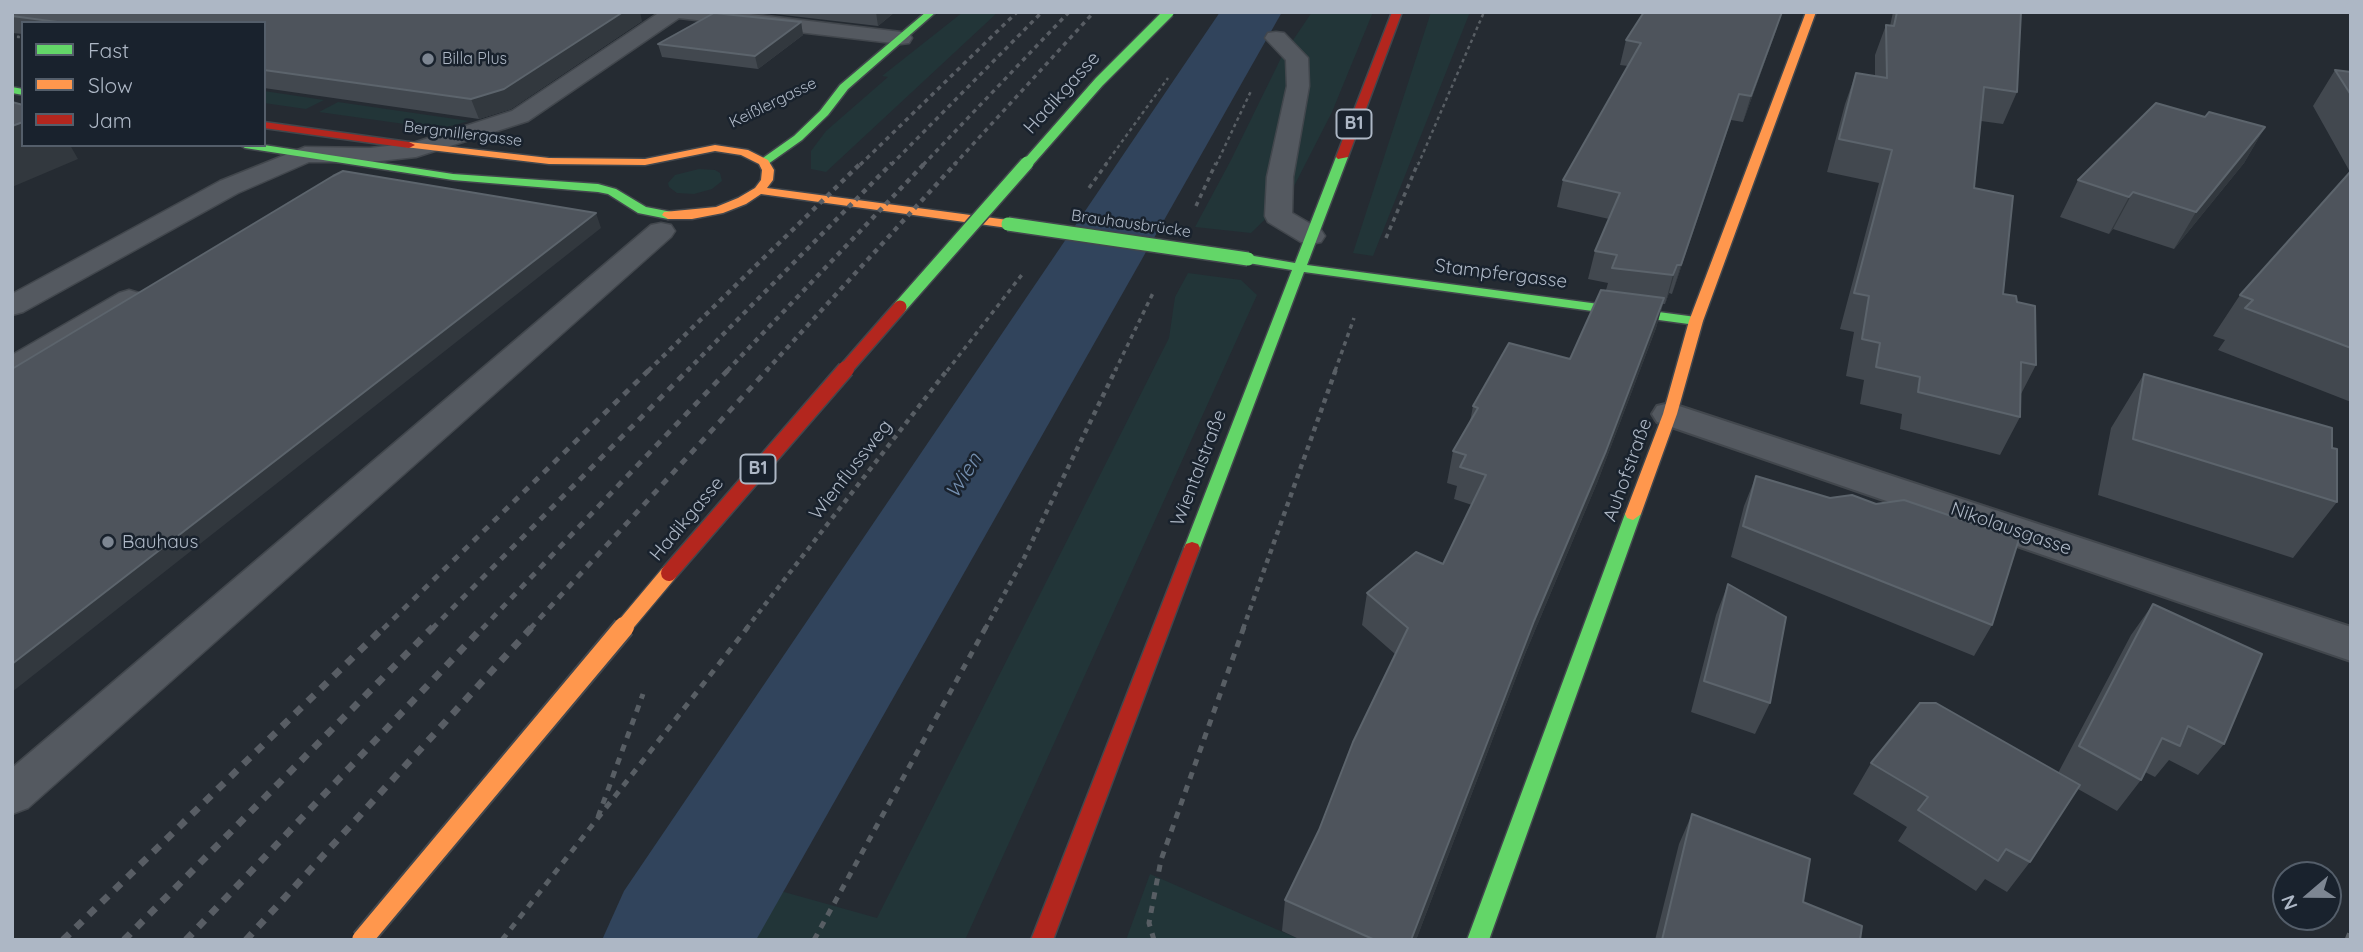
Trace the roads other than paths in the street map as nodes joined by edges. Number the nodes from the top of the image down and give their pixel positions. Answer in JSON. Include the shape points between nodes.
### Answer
{"nodes":[{"id":1,"x":676,"y":12,"type":"edge"},
{"id":2,"x":932,"y":12,"type":"edge"},
{"id":3,"x":1169,"y":12,"type":"edge"},
{"id":4,"x":1397,"y":12,"type":"edge"},
{"id":5,"x":1811,"y":12,"type":"edge"},
{"id":6,"x":901,"y":38,"type":"junction"},
{"id":7,"x":1276,"y":38,"type":"road end"},
{"id":8,"x":844,"y":88,"type":"junction"},
{"id":9,"x":809,"y":107,"type":"dead end"},
{"id":10,"x":266,"y":125,"type":"edge"},
{"id":11,"x":745,"y":137,"type":"dead end"},
{"id":12,"x":258,"y":147,"type":"edge"},
{"id":13,"x":427,"y":147,"type":"junction"},
{"id":14,"x":715,"y":148,"type":"junction"},
{"id":15,"x":305,"y":154,"type":"junction"},
{"id":16,"x":507,"y":158,"type":"junction"},
{"id":17,"x":658,"y":160,"type":"junction"},
{"id":18,"x":764,"y":162,"type":"junction"},
{"id":19,"x":377,"y":167,"type":"junction"},
{"id":20,"x":322,"y":185,"type":"edge"},
{"id":21,"x":759,"y":190,"type":"junction"},
{"id":22,"x":628,"y":199,"type":"junction"},
{"id":23,"x":662,"y":231,"type":"dead end"},
{"id":24,"x":1311,"y":236,"type":"junction"},
{"id":25,"x":1300,"y":267,"type":"junction"},
{"id":26,"x":152,"y":285,"type":"edge"},
{"id":27,"x":12,"y":306,"type":"edge"},
{"id":28,"x":1696,"y":321,"type":"junction"},
{"id":29,"x":12,"y":368,"type":"edge"},
{"id":30,"x":1670,"y":414,"type":"junction"},
{"id":31,"x":2351,"y":643,"type":"edge"},
{"id":32,"x":12,"y":794,"type":"edge"},
{"id":33,"x":362,"y":940,"type":"edge"},
{"id":34,"x":1042,"y":940,"type":"edge"},
{"id":35,"x":1478,"y":940,"type":"edge"}],
"edges":[{"from":1,"to":6,"type":"lane"},
{"from":1,"to":13,"type":"lane","via":[[526,113]]},
{"from":2,"to":6,"type":"main road","name":"Keißlergasse"},
{"from":3,"to":33,"type":"main road","name":"Hadikgasse","number":"B1","bridge":true,"via":[[1099,82],[734,496]]},
{"from":4,"to":24,"type":"main road","name":"Wientalstraße","number":"B1"},
{"from":5,"to":28,"type":"main road","name":"Auhofstraße"},
{"from":6,"to":8,"type":"main road","name":"Keißlergasse"},
{"from":7,"to":24,"type":"lane","via":[[1297,58],[1298,86],[1280,177],[1278,216]]},
{"from":8,"to":9,"type":"main road","name":"Keißlergasse"},
{"from":8,"to":18,"type":"main road","name":"Keißlergasse","via":[[807,130]]},
{"from":10,"to":13,"type":"main road","name":"Bergmillergasse"},
{"from":11,"to":14,"type":"main road","name":"Keißlergasse"},
{"from":12,"to":15,"type":"main road"},
{"from":13,"to":15,"type":"lane","via":[[380,154]]},
{"from":13,"to":16,"type":"main road","name":"Bergmillergasse"},
{"from":14,"to":17,"type":"main road","name":"Bergmillergasse"},
{"from":14,"to":18,"type":"main road","name":"Bergmillergasse","via":[[744,152]]},
{"from":15,"to":19,"type":"main road"},
{"from":15,"to":27,"type":"lane","via":[[229,187]]},
{"from":16,"to":17,"type":"main road","name":"Bergmillergasse","via":[[610,163]]},
{"from":16,"to":19,"type":"lane"},
{"from":17,"to":22,"type":"main road","name":"Bergmillergasse","via":[[637,172],[626,186]]},
{"from":18,"to":21,"type":"main road","via":[[767,180]]},
{"from":19,"to":20,"type":"lane"},
{"from":19,"to":22,"type":"main road","via":[[598,188]]},
{"from":21,"to":22,"type":"main road","via":[[719,210],[692,215],[642,210]]},
{"from":21,"to":25,"type":"main road","name":"Brauhausbrücke","bridge":true},
{"from":23,"to":32,"type":"lane"},
{"from":24,"to":25,"type":"main road","name":"Wientalstraße","number":"B1"},
{"from":25,"to":28,"type":"main road","name":"Stampfergasse"},
{"from":25,"to":34,"type":"main road","name":"Wientalstraße","number":"B1"},
{"from":26,"to":29,"type":"lane"},
{"from":28,"to":30,"type":"main road","name":"Auhofstraße"},
{"from":30,"to":31,"type":"street","name":"Nikolausgasse"},
{"from":30,"to":35,"type":"main road","name":"Auhofstraße"}]}
